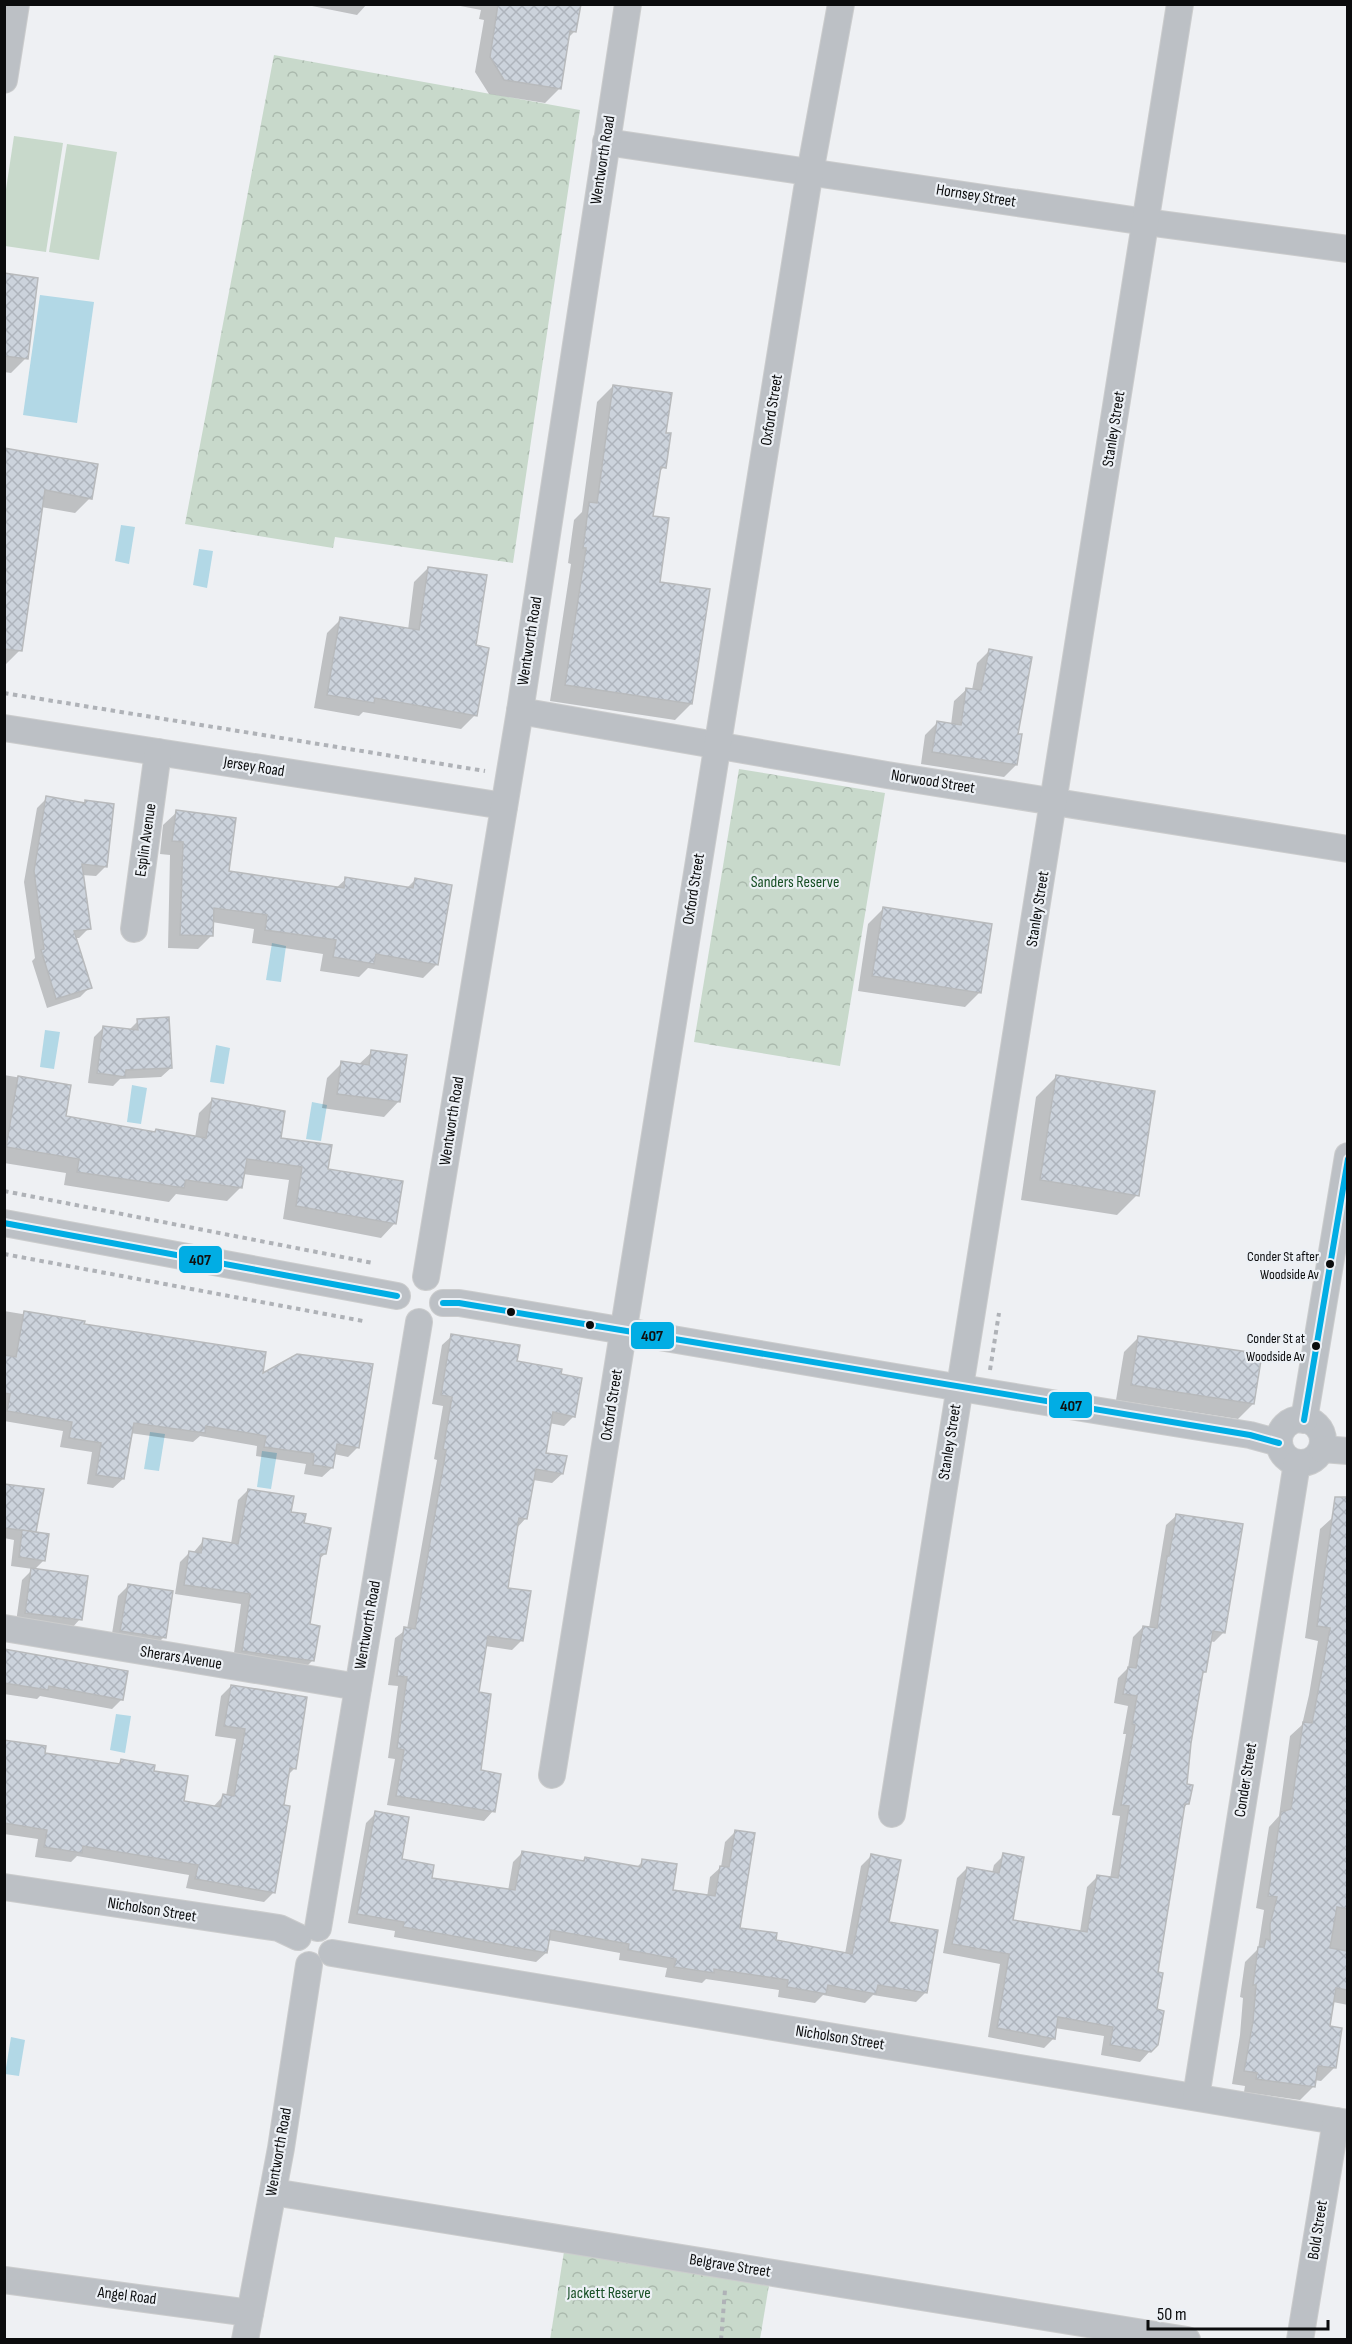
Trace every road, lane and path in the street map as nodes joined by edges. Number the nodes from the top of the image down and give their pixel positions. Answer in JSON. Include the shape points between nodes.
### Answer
{"nodes":[{"id":1,"x":16,"y":4,"type":"edge"},
{"id":2,"x":628,"y":4,"type":"edge"},
{"id":3,"x":841,"y":4,"type":"edge"},
{"id":4,"x":1180,"y":4,"type":"edge"},
{"id":5,"x":4,"y":80,"type":"edge"},
{"id":6,"x":606,"y":142,"type":"junction"},
{"id":7,"x":810,"y":172,"type":"junction"},
{"id":8,"x":1146,"y":222,"type":"junction"},
{"id":9,"x":1347,"y":249,"type":"edge"},
{"id":10,"x":4,"y":693,"type":"edge"},
{"id":11,"x":520,"y":711,"type":"junction"},
{"id":12,"x":4,"y":728,"type":"edge"},
{"id":13,"x":718,"y":746,"type":"junction"},
{"id":14,"x":158,"y":752,"type":"junction"},
{"id":15,"x":485,"y":771,"type":"dead end"},
{"id":16,"x":1056,"y":800,"type":"junction"},
{"id":17,"x":504,"y":806,"type":"junction"},
{"id":18,"x":1347,"y":849,"type":"edge"},
{"id":19,"x":134,"y":929,"type":"dead end"},
{"id":20,"x":1347,"y":1156,"type":"edge"},
{"id":21,"x":4,"y":1191,"type":"edge"},
{"id":22,"x":4,"y":1223,"type":"edge"},
{"id":23,"x":4,"y":1254,"type":"edge"},
{"id":24,"x":373,"y":1263,"type":"dead end"},
{"id":25,"x":426,"y":1277,"type":"junction"},
{"id":26,"x":397,"y":1296,"type":"junction"},
{"id":27,"x":443,"y":1304,"type":"junction"},
{"id":28,"x":363,"y":1321,"type":"dead end"},
{"id":29,"x":418,"y":1322,"type":"junction"},
{"id":30,"x":624,"y":1330,"type":"junction"},
{"id":31,"x":958,"y":1389,"type":"junction"},
{"id":32,"x":1304,"y":1420,"type":"junction"},
{"id":33,"x":1279,"y":1443,"type":"junction"},
{"id":34,"x":1322,"y":1449,"type":"junction"},
{"id":35,"x":1347,"y":1451,"type":"edge"},
{"id":36,"x":1297,"y":1463,"type":"junction"},
{"id":37,"x":4,"y":1628,"type":"edge"},
{"id":38,"x":358,"y":1687,"type":"junction"},
{"id":39,"x":552,"y":1775,"type":"dead end"},
{"id":40,"x":892,"y":1814,"type":"dead end"},
{"id":41,"x":4,"y":1887,"type":"edge"},
{"id":42,"x":308,"y":1932,"type":"junction"},
{"id":43,"x":320,"y":1959,"type":"junction"},
{"id":44,"x":1196,"y":2097,"type":"junction"},
{"id":45,"x":1342,"y":2122,"type":"edge"},
{"id":46,"x":273,"y":2192,"type":"junction"},
{"id":47,"x":729,"y":2266,"type":"junction"},
{"id":48,"x":4,"y":2280,"type":"edge"},
{"id":49,"x":250,"y":2313,"type":"junction"},
{"id":50,"x":245,"y":2340,"type":"edge"},
{"id":51,"x":722,"y":2340,"type":"edge"},
{"id":52,"x":1187,"y":2340,"type":"edge"},
{"id":53,"x":1300,"y":2340,"type":"edge"}],
"edges":[{"from":1,"to":5,"type":"street"},
{"from":2,"to":6,"type":"street","name":"Wentworth Road"},
{"from":3,"to":7,"type":"street","name":"Oxford Street"},
{"from":4,"to":8,"type":"street","name":"Stanley Street"},
{"from":6,"to":7,"type":"street","name":"Hornsey Street"},
{"from":6,"to":11,"type":"street","name":"Wentworth Road"},
{"from":7,"to":8,"type":"street","name":"Hornsey Street"},
{"from":7,"to":13,"type":"street","name":"Oxford Street"},
{"from":8,"to":9,"type":"street","name":"Hornsey Street"},
{"from":8,"to":16,"type":"street","name":"Stanley Street"},
{"from":10,"to":15,"type":"path"},
{"from":11,"to":13,"type":"street","name":"Norwood Street"},
{"from":11,"to":17,"type":"street","name":"Wentworth Road"},
{"from":12,"to":14,"type":"street","name":"Jersey Road"},
{"from":13,"to":16,"type":"street","name":"Norwood Street"},
{"from":13,"to":30,"type":"street","name":"Oxford Street"},
{"from":14,"to":17,"type":"street","name":"Jersey Road"},
{"from":14,"to":19,"type":"street","name":"Esplin Avenue"},
{"from":16,"to":18,"type":"street","name":"Norwood Street"},
{"from":16,"to":31,"type":"street","name":"Stanley Street"},
{"from":17,"to":25,"type":"street","name":"Wentworth Road"},
{"from":20,"to":32,"type":"street"},
{"from":21,"to":24,"type":"path"},
{"from":22,"to":26,"type":"street"},
{"from":23,"to":28,"type":"path"},
{"from":25,"to":26,"type":"street","via":[[404,1282]]},
{"from":25,"to":27,"type":"street","via":[[442,1290]]},
{"from":26,"to":29,"type":"street","via":[[400,1311]]},
{"from":27,"to":29,"type":"street","via":[[437,1316]]},
{"from":27,"to":30,"type":"street"},
{"from":29,"to":38,"type":"street","name":"Wentworth Road"},
{"from":30,"to":31,"type":"street"},
{"from":30,"to":39,"type":"street","name":"Oxford Street"},
{"from":31,"to":33,"type":"street","via":[[1250,1435]]},
{"from":31,"to":40,"type":"street","name":"Stanley Street"},
{"from":32,"to":33,"type":"street","via":[[1286,1425]]},
{"from":32,"to":34,"type":"street","via":[[1320,1430]]},
{"from":33,"to":36,"type":"street","via":[[1287,1458]]},
{"from":34,"to":35,"type":"street"},
{"from":34,"to":36,"type":"street","via":[[1312,1460]]},
{"from":36,"to":44,"type":"street","name":"Conder Street"},
{"from":37,"to":38,"type":"street","name":"Sherars Avenue"},
{"from":38,"to":42,"type":"street","name":"Wentworth Road"},
{"from":41,"to":42,"type":"street","name":"Nicholson Street"},
{"from":42,"to":43,"type":"street","via":[[332,1941]]},
{"from":42,"to":43,"type":"street","via":[[295,1950],[303,1962]]},
{"from":43,"to":44,"type":"street","name":"Nicholson Street"},
{"from":43,"to":46,"type":"street","name":"Wentworth Road"},
{"from":44,"to":45,"type":"street","name":"Nicholson Street"},
{"from":45,"to":53,"type":"street","name":"Bold Street"},
{"from":46,"to":47,"type":"street","name":"Belgrave Street"},
{"from":46,"to":49,"type":"street","name":"Wentworth Road"},
{"from":47,"to":51,"type":"path"},
{"from":47,"to":52,"type":"street","name":"Belgrave Street"},
{"from":48,"to":49,"type":"street","name":"Angel Road"},
{"from":49,"to":50,"type":"street","name":"Wentworth Road"}]}
